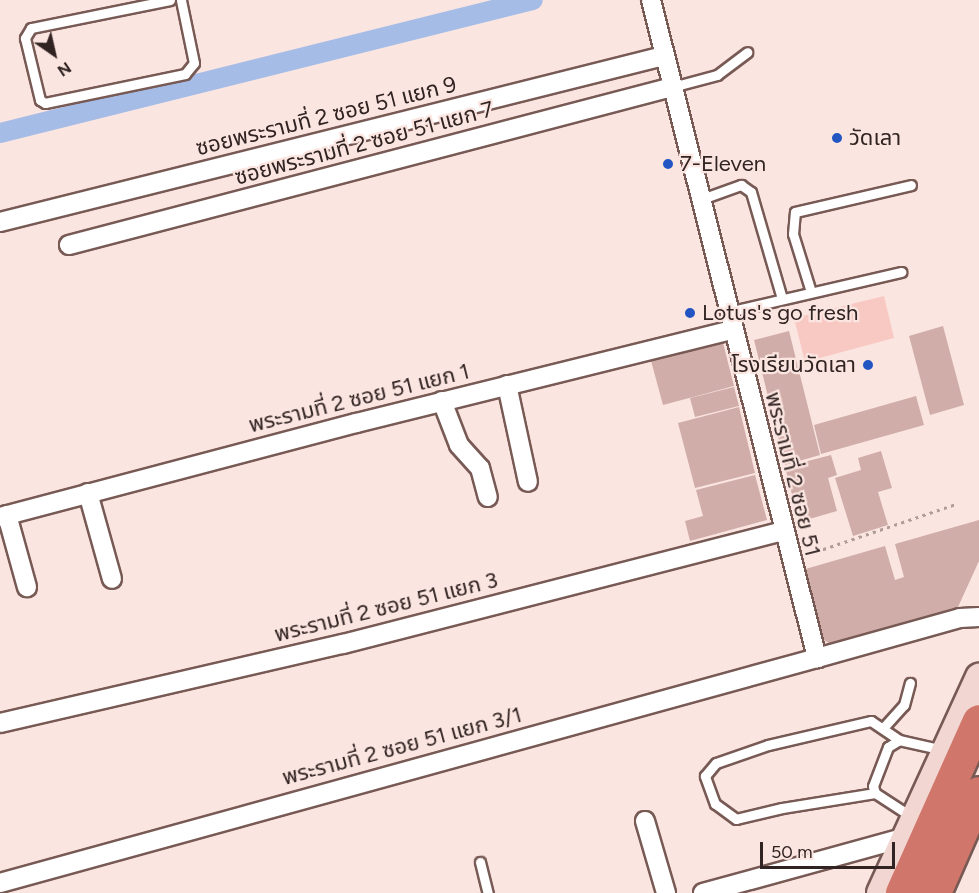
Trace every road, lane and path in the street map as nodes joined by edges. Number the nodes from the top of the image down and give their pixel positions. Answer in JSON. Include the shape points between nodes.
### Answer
{"nodes":[{"id":1,"x":171,"y":0,"type":"edge"},
{"id":2,"x":181,"y":0,"type":"edge"},
{"id":3,"x":651,"y":0,"type":"edge"},
{"id":4,"x":747,"y":52,"type":"dead end"},
{"id":5,"x":664,"y":56,"type":"junction"},
{"id":6,"x":672,"y":87,"type":"junction"},
{"id":7,"x":911,"y":185,"type":"dead end"},
{"id":8,"x":699,"y":200,"type":"junction"},
{"id":9,"x":0,"y":222,"type":"edge"},
{"id":10,"x":69,"y":245,"type":"dead end"},
{"id":11,"x":901,"y":272,"type":"dead end"},
{"id":12,"x":811,"y":292,"type":"junction"},
{"id":13,"x":782,"y":299,"type":"junction"},
{"id":14,"x":730,"y":321,"type":"junction"},
{"id":15,"x":507,"y":385,"type":"junction"},
{"id":16,"x":442,"y":401,"type":"junction"},
{"id":17,"x":528,"y":482,"type":"dead end"},
{"id":18,"x":88,"y":494,"type":"junction"},
{"id":19,"x":488,"y":497,"type":"dead end"},
{"id":20,"x":956,"y":504,"type":"dead end"},
{"id":21,"x":4,"y":516,"type":"edge"},
{"id":22,"x":783,"y":531,"type":"junction"},
{"id":23,"x":790,"y":560,"type":"junction"},
{"id":24,"x":112,"y":579,"type":"dead end"},
{"id":25,"x":27,"y":587,"type":"dead end"},
{"id":26,"x":979,"y":617,"type":"edge"},
{"id":27,"x":817,"y":658,"type":"junction"},
{"id":28,"x":979,"y":677,"type":"edge"},
{"id":29,"x":910,"y":683,"type":"dead end"},
{"id":30,"x":979,"y":721,"type":"edge"},
{"id":31,"x":0,"y":723,"type":"edge"},
{"id":32,"x":883,"y":728,"type":"junction"},
{"id":33,"x":899,"y":740,"type":"junction"},
{"id":34,"x":946,"y":751,"type":"junction"},
{"id":35,"x":875,"y":793,"type":"junction"},
{"id":36,"x":978,"y":803,"type":"edge"},
{"id":37,"x":645,"y":821,"type":"dead end"},
{"id":38,"x":910,"y":828,"type":"junction"},
{"id":39,"x":480,"y":862,"type":"dead end"},
{"id":40,"x":0,"y":883,"type":"edge"},
{"id":41,"x":488,"y":893,"type":"edge"},
{"id":42,"x":666,"y":893,"type":"edge"},
{"id":43,"x":703,"y":893,"type":"edge"},
{"id":44,"x":880,"y":893,"type":"edge"},
{"id":45,"x":902,"y":893,"type":"edge"},
{"id":46,"x":935,"y":893,"type":"edge"},
{"id":47,"x":943,"y":893,"type":"edge"}],
"edges":[{"from":1,"to":2,"type":"lane","via":[[31,28],[25,38],[40,100],[45,103],[184,74],[194,63]]},
{"from":3,"to":5,"type":"street","name":"พระรามที่ 2 ซอย 51"},
{"from":4,"to":6,"type":"lane","via":[[717,75]]},
{"from":5,"to":6,"type":"street","name":"พระรามที่ 2 ซอย 51"},
{"from":5,"to":9,"type":"street","name":"ซอยพระรามที่ 2 ซอย 51 แยก 9"},
{"from":6,"to":8,"type":"street","name":"พระรามที่ 2 ซอย 51"},
{"from":6,"to":10,"type":"street","name":"ซอยพระรามที่ 2 ซอย 51 แยก 7"},
{"from":7,"to":12,"type":"lane","via":[[795,212],[793,234]]},
{"from":8,"to":13,"type":"lane","via":[[741,185],[752,192]]},
{"from":8,"to":14,"type":"street","name":"พระรามที่ 2 ซอย 51"},
{"from":11,"to":12,"type":"lane"},
{"from":12,"to":13,"type":"lane"},
{"from":13,"to":14,"type":"lane"},
{"from":14,"to":15,"type":"street","name":"พระรามที่ 2 ซอย 51 แยก 1"},
{"from":14,"to":22,"type":"street","name":"พระรามที่ 2 ซอย 51"},
{"from":15,"to":16,"type":"street","name":"พระรามที่ 2 ซอย 51 แยก 1"},
{"from":15,"to":17,"type":"street"},
{"from":16,"to":18,"type":"street","name":"พระรามที่ 2 ซอย 51 แยก 1"},
{"from":16,"to":19,"type":"street","via":[[459,444],[480,468]]},
{"from":18,"to":21,"type":"street","name":"พระรามที่ 2 ซอย 51 แยก 1"},
{"from":18,"to":24,"type":"street"},
{"from":20,"to":23,"type":"path"},
{"from":21,"to":25,"type":"street"},
{"from":22,"to":23,"type":"street","name":"พระรามที่ 2 ซอย 51"},
{"from":22,"to":31,"type":"street","name":"พระรามที่ 2 ซอย 51 แยก 3","via":[[343,644]]},
{"from":23,"to":27,"type":"street","name":"พระรามที่ 2 ซอย 51"},
{"from":26,"to":27,"type":"street","via":[[960,618]]},
{"from":27,"to":40,"type":"street","name":"พระรามที่ 2 ซอย 51 แยก 3/1"},
{"from":28,"to":34,"type":"main road"},
{"from":29,"to":32,"type":"lane","via":[[904,705]]},
{"from":30,"to":45,"type":"highway"},
{"from":32,"to":33,"type":"lane"},
{"from":32,"to":35,"type":"lane","via":[[871,721],[768,745],[716,763],[705,776],[715,804],[736,819]]},
{"from":33,"to":34,"type":"lane"},
{"from":33,"to":35,"type":"lane","via":[[888,747],[873,786]]},
{"from":34,"to":38,"type":"main road"},
{"from":35,"to":38,"type":"lane"},
{"from":36,"to":46,"type":"highway"},
{"from":36,"to":47,"type":"highway"},
{"from":37,"to":42,"type":"street"},
{"from":38,"to":43,"type":"street"},
{"from":38,"to":44,"type":"main road"},
{"from":39,"to":41,"type":"lane"}]}
